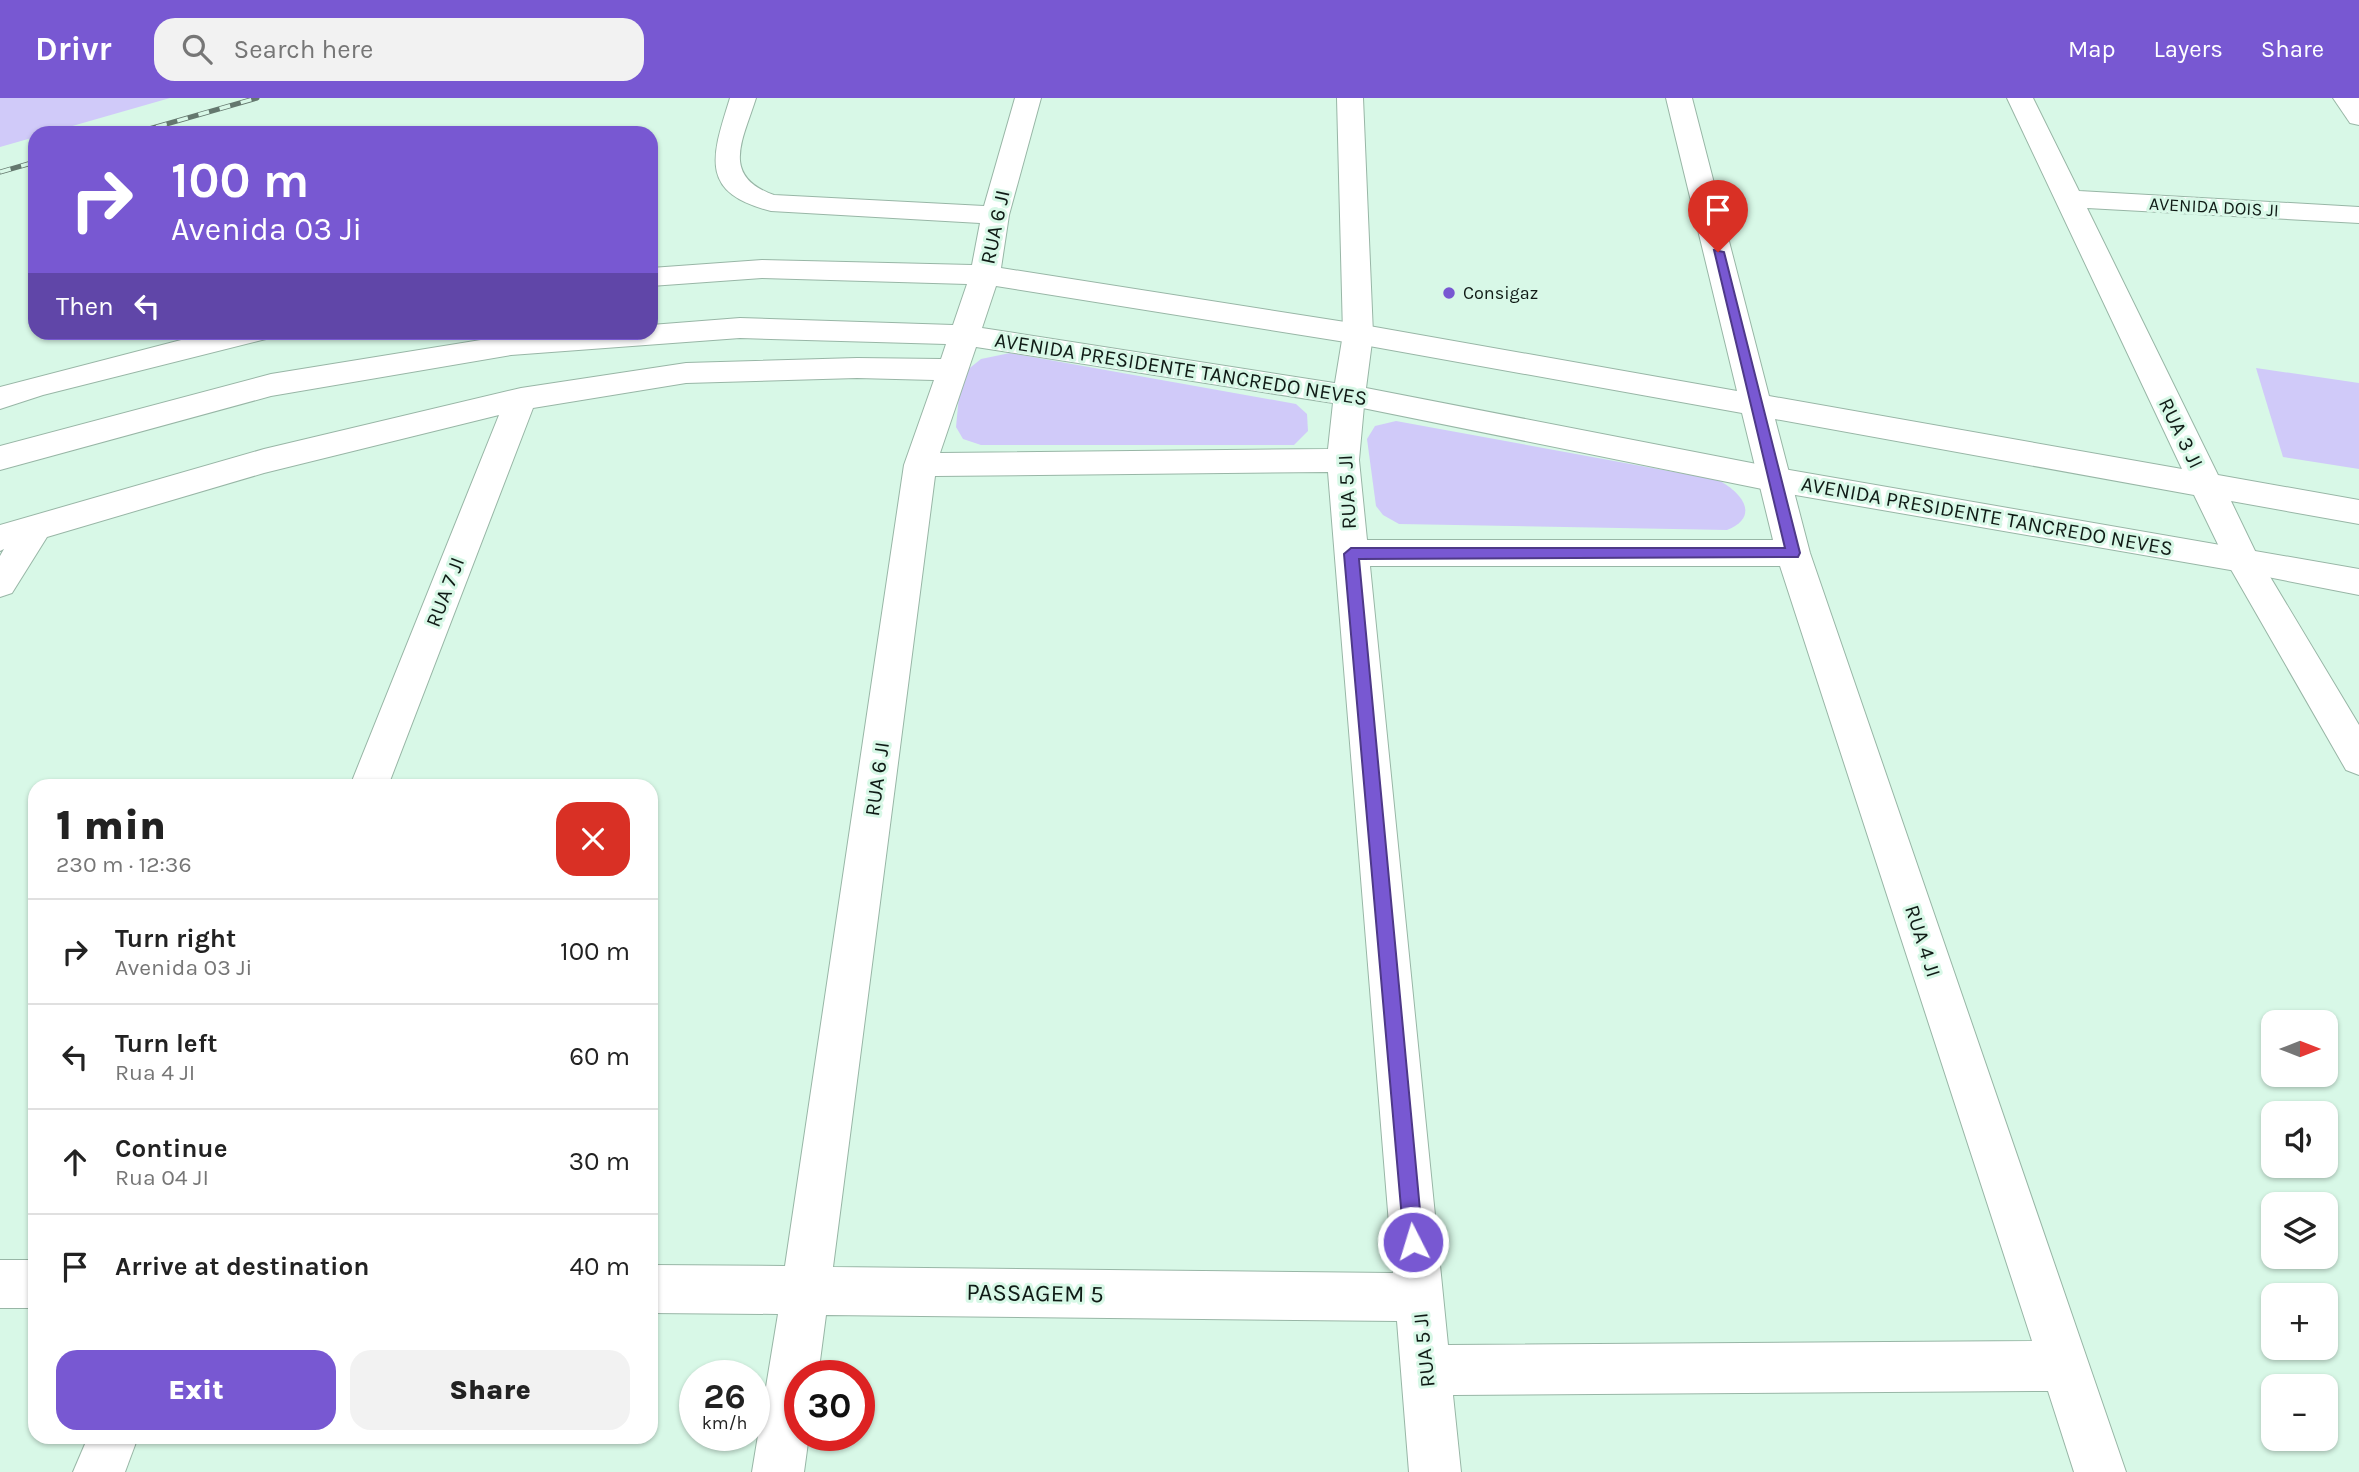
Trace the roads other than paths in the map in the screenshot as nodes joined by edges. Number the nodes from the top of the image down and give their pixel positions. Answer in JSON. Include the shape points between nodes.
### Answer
{"nodes":[{"id":1,"x":743,"y":98,"type":"edge"},
{"id":2,"x":1028,"y":98,"type":"edge"},
{"id":3,"x":1350,"y":98,"type":"edge"},
{"id":4,"x":1679,"y":98,"type":"edge"},
{"id":5,"x":2004,"y":98,"type":"edge"},
{"id":6,"x":2020,"y":98,"type":"edge"},
{"id":7,"x":2346,"y":98,"type":"edge"},
{"id":8,"x":2359,"y":117,"type":"edge"},
{"id":9,"x":2069,"y":199,"type":"junction"},
{"id":10,"x":995,"y":215,"type":"junction"},
{"id":11,"x":2359,"y":215,"type":"edge"},
{"id":12,"x":985,"y":275,"type":"junction"},
{"id":13,"x":658,"y":277,"type":"edge"},
{"id":14,"x":658,"y":334,"type":"edge"},
{"id":15,"x":1358,"y":334,"type":"junction"},
{"id":16,"x":223,"y":340,"type":"edge"},
{"id":17,"x":579,"y":340,"type":"edge"},
{"id":18,"x":957,"y":352,"type":"junction"},
{"id":19,"x":1349,"y":395,"type":"junction"},
{"id":20,"x":0,"y":398,"type":"edge"},
{"id":21,"x":521,"y":399,"type":"junction"},
{"id":22,"x":1756,"y":407,"type":"junction"},
{"id":23,"x":0,"y":458,"type":"edge"},
{"id":24,"x":1343,"y":460,"type":"junction"},
{"id":25,"x":920,"y":465,"type":"junction"},
{"id":26,"x":1772,"y":479,"type":"junction"},
{"id":27,"x":2205,"y":483,"type":"junction"},
{"id":28,"x":2359,"y":512,"type":"edge"},
{"id":29,"x":36,"y":527,"type":"junction"},
{"id":30,"x":0,"y":538,"type":"edge"},
{"id":31,"x":1793,"y":553,"type":"junction"},
{"id":32,"x":1351,"y":554,"type":"junction"},
{"id":33,"x":2242,"y":559,"type":"junction"},
{"id":34,"x":2359,"y":582,"type":"edge"},
{"id":35,"x":0,"y":584,"type":"edge"},
{"id":36,"x":2359,"y":758,"type":"edge"},
{"id":37,"x":372,"y":779,"type":"edge"},
{"id":38,"x":0,"y":1284,"type":"edge"},
{"id":39,"x":28,"y":1284,"type":"edge"},
{"id":40,"x":658,"y":1289,"type":"edge"},
{"id":41,"x":806,"y":1290,"type":"junction"},
{"id":42,"x":1418,"y":1297,"type":"junction"},
{"id":43,"x":2065,"y":1366,"type":"junction"},
{"id":44,"x":1426,"y":1370,"type":"junction"},
{"id":45,"x":110,"y":1444,"type":"edge"},
{"id":46,"x":99,"y":1472,"type":"edge"},
{"id":47,"x":778,"y":1472,"type":"edge"},
{"id":48,"x":1435,"y":1472,"type":"edge"},
{"id":49,"x":2100,"y":1472,"type":"edge"}],
"edges":[{"from":1,"to":10,"type":"street","via":[[725,169],[732,184],[748,195],[771,203]]},
{"from":2,"to":10,"type":"street","name":"RUA 6 JI"},
{"from":3,"to":15,"type":"street","name":"RUA 5 JI"},
{"from":4,"to":22,"type":"street","name":"RUA 4 JI"},
{"from":5,"to":6,"type":"street"},
{"from":6,"to":9,"type":"street","name":"RUA 3 JI"},
{"from":7,"to":8,"type":"street"},
{"from":9,"to":11,"type":"street","name":"AVENIDA DOIS JI"},
{"from":9,"to":27,"type":"street","name":"RUA 3 JI"},
{"from":10,"to":12,"type":"street","name":"RUA 6 JI"},
{"from":12,"to":13,"type":"street","via":[[762,270]]},
{"from":12,"to":15,"type":"street"},
{"from":12,"to":18,"type":"street","name":"RUA 6 JI"},
{"from":14,"to":18,"type":"street","name":"AVENIDA PRESIDENTE TANCREDO NEVES","via":[[740,328]]},
{"from":15,"to":19,"type":"street","name":"RUA 5 JI"},
{"from":15,"to":22,"type":"street"},
{"from":16,"to":20,"type":"street"},
{"from":17,"to":23,"type":"street","name":"AVENIDA PRESIDENTE TANCREDO NEVES","via":[[512,345],[271,386]]},
{"from":18,"to":19,"type":"street","name":"AVENIDA PRESIDENTE TANCREDO NEVES"},
{"from":18,"to":21,"type":"street","via":[[857,368],[686,373]]},
{"from":18,"to":25,"type":"street","name":"RUA 6 JI"},
{"from":19,"to":24,"type":"street","name":"RUA 5 JI"},
{"from":19,"to":26,"type":"street","name":"AVENIDA PRESIDENTE TANCREDO NEVES"},
{"from":21,"to":29,"type":"street","via":[[264,461]]},
{"from":21,"to":37,"type":"street","name":"RUA 7 JI"},
{"from":22,"to":26,"type":"street","name":"RUA 4 JI"},
{"from":22,"to":27,"type":"street"},
{"from":24,"to":25,"type":"street"},
{"from":24,"to":32,"type":"street","name":"RUA 5 JI"},
{"from":25,"to":41,"type":"street","name":"RUA 6 JI"},
{"from":26,"to":31,"type":"street","name":"RUA 4 JI"},
{"from":26,"to":33,"type":"street","name":"AVENIDA PRESIDENTE TANCREDO NEVES"},
{"from":27,"to":28,"type":"street"},
{"from":27,"to":33,"type":"street","name":"RUA 3 JI"},
{"from":29,"to":30,"type":"street"},
{"from":29,"to":35,"type":"street"},
{"from":31,"to":32,"type":"street"},
{"from":31,"to":43,"type":"street","name":"RUA 4 JI"},
{"from":32,"to":42,"type":"street","name":"RUA 5 JI"},
{"from":33,"to":34,"type":"street","name":"AVENIDA PRESIDENTE TANCREDO NEVES"},
{"from":33,"to":36,"type":"street","name":"RUA 3 JI"},
{"from":38,"to":39,"type":"street"},
{"from":40,"to":41,"type":"street","name":"PASSAGEM 5"},
{"from":41,"to":42,"type":"street","name":"PASSAGEM 5"},
{"from":41,"to":47,"type":"street","name":"RUA 6 JI"},
{"from":42,"to":44,"type":"street","name":"RUA 5 JI"},
{"from":43,"to":44,"type":"street"},
{"from":43,"to":49,"type":"street","name":"RUA 4 JI"},
{"from":44,"to":48,"type":"street","name":"RUA 5 JI"},
{"from":45,"to":46,"type":"street"}]}
